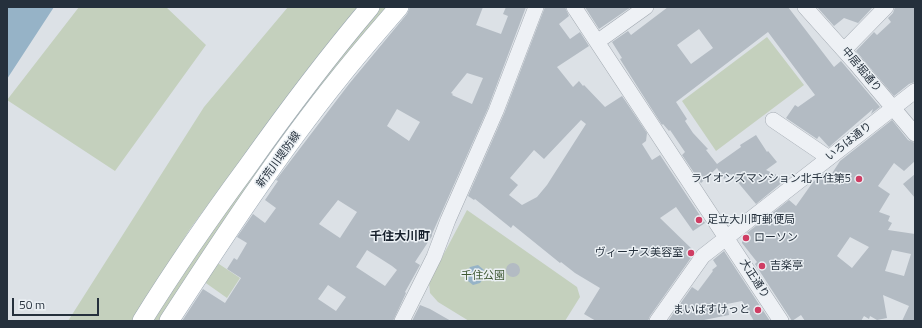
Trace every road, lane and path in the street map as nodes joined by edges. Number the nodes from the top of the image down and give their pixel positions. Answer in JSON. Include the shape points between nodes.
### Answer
{"nodes":[{"id":1,"x":370,"y":7,"type":"edge"},
{"id":2,"x":399,"y":7,"type":"edge"},
{"id":3,"x":536,"y":7,"type":"edge"},
{"id":4,"x":575,"y":7,"type":"edge"},
{"id":5,"x":646,"y":7,"type":"edge"},
{"id":6,"x":886,"y":7,"type":"edge"},
{"id":7,"x":807,"y":8,"type":"edge"},
{"id":8,"x":597,"y":42,"type":"junction"},
{"id":9,"x":844,"y":50,"type":"junction"},
{"id":10,"x":915,"y":91,"type":"edge"},
{"id":11,"x":893,"y":108,"type":"junction"},
{"id":12,"x":773,"y":120,"type":"dead end"},
{"id":13,"x":915,"y":134,"type":"edge"},
{"id":14,"x":829,"y":158,"type":"junction"},
{"id":15,"x":727,"y":237,"type":"junction"},
{"id":16,"x":142,"y":321,"type":"edge"},
{"id":17,"x":169,"y":321,"type":"edge"},
{"id":18,"x":402,"y":321,"type":"edge"},
{"id":19,"x":657,"y":321,"type":"edge"},
{"id":20,"x":781,"y":321,"type":"edge"}],
"edges":[{"from":1,"to":16,"type":"main road","name":"新荒川堤防線","via":[[308,83],[168,278]]},
{"from":2,"to":17,"type":"main road","name":"新荒川堤防線","via":[[340,77],[276,162]]},
{"from":3,"to":18,"type":"street","via":[[496,111],[434,257]]},
{"from":4,"to":8,"type":"street","name":"大正通り"},
{"from":5,"to":8,"type":"street"},
{"from":6,"to":9,"type":"street"},
{"from":7,"to":9,"type":"street","name":"中居堀通り"},
{"from":8,"to":15,"type":"street","name":"大正通り"},
{"from":9,"to":11,"type":"street","name":"中居堀通り"},
{"from":10,"to":11,"type":"street","name":"いろは通り"},
{"from":11,"to":13,"type":"street","name":"中居堀通り"},
{"from":11,"to":14,"type":"street","name":"いろは通り"},
{"from":12,"to":14,"type":"street"},
{"from":14,"to":15,"type":"street","name":"いろは通り"},
{"from":15,"to":19,"type":"street","name":"いろは通り","via":[[704,256]]},
{"from":15,"to":20,"type":"street","name":"大正通り"}]}
